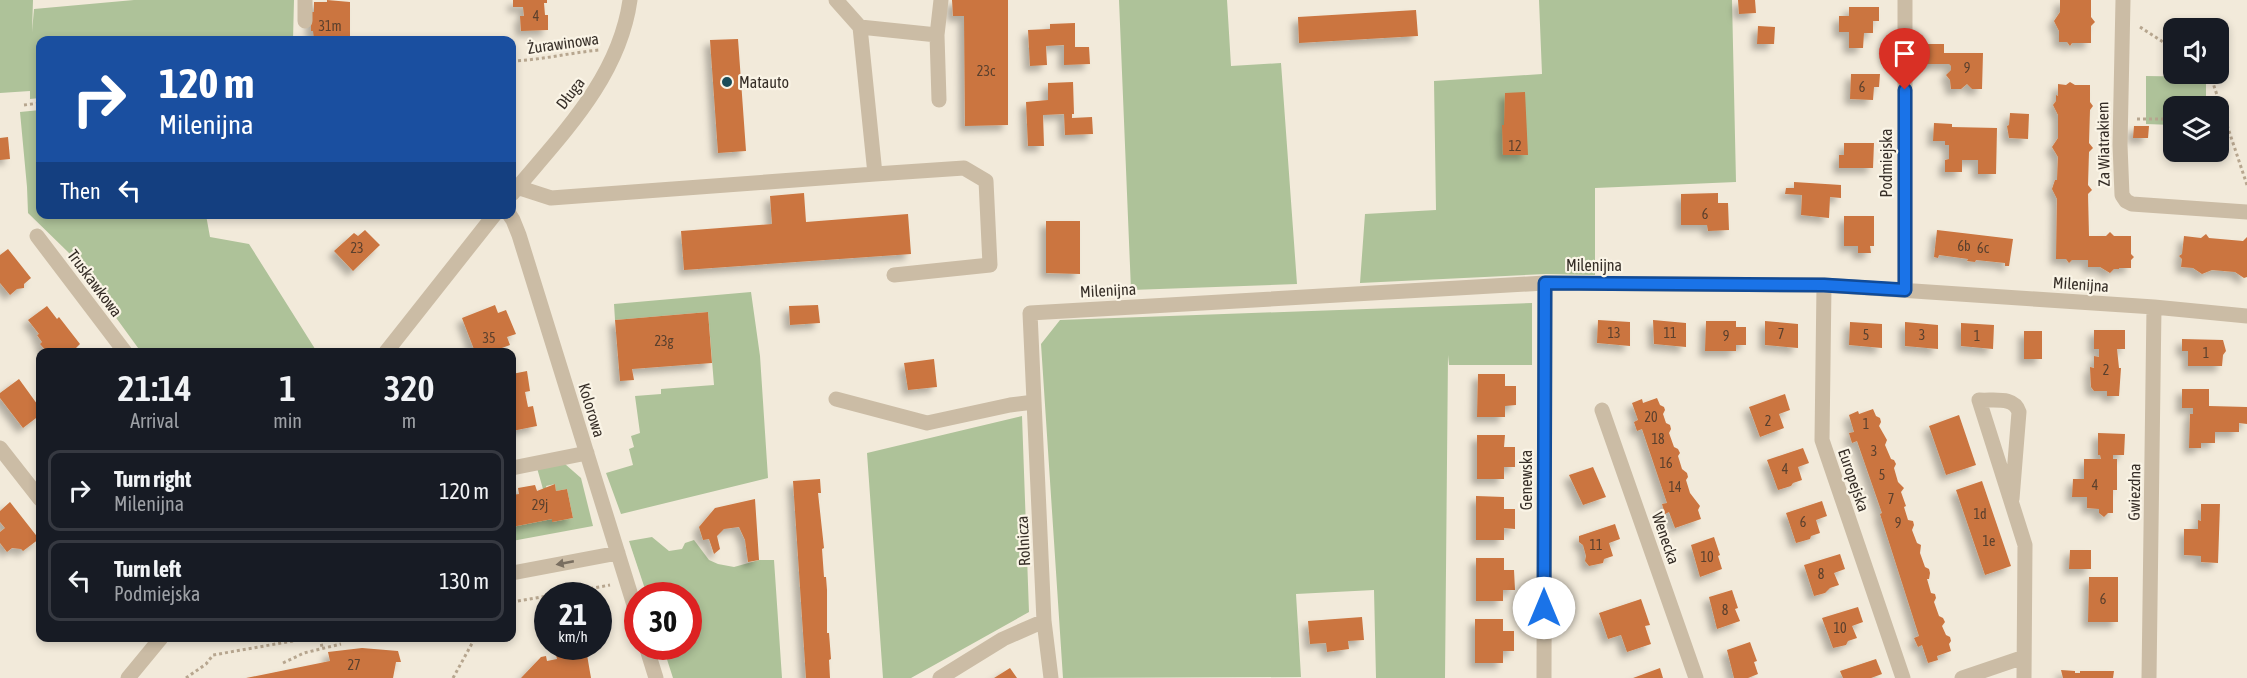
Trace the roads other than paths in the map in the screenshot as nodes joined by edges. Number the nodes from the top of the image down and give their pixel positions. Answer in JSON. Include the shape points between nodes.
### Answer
{"nodes":[{"id":1,"x":305,"y":0,"type":"edge"},
{"id":2,"x":630,"y":0,"type":"edge"},
{"id":3,"x":836,"y":0,"type":"edge"},
{"id":4,"x":941,"y":0,"type":"edge"},
{"id":5,"x":1905,"y":0,"type":"edge"},
{"id":6,"x":2123,"y":0,"type":"edge"},
{"id":7,"x":305,"y":21,"type":"dead end"},
{"id":8,"x":860,"y":27,"type":"junction"},
{"id":9,"x":937,"y":35,"type":"junction"},
{"id":10,"x":939,"y":100,"type":"dead end"},
{"id":11,"x":875,"y":174,"type":"junction"},
{"id":12,"x":516,"y":189,"type":"edge"},
{"id":13,"x":516,"y":191,"type":"edge"},
{"id":14,"x":2247,"y":212,"type":"edge"},
{"id":15,"x":491,"y":219,"type":"edge"},
{"id":16,"x":512,"y":219,"type":"edge"},
{"id":17,"x":37,"y":236,"type":"dead end"},
{"id":18,"x":894,"y":275,"type":"dead end"},
{"id":19,"x":1545,"y":283,"type":"junction"},
{"id":20,"x":1824,"y":285,"type":"junction"},
{"id":21,"x":1905,"y":290,"type":"junction"},
{"id":22,"x":2154,"y":307,"type":"junction"},
{"id":23,"x":2247,"y":316,"type":"edge"},
{"id":24,"x":122,"y":348,"type":"edge"},
{"id":25,"x":389,"y":348,"type":"edge"},
{"id":26,"x":836,"y":399,"type":"dead end"},
{"id":27,"x":1034,"y":402,"type":"junction"},
{"id":28,"x":1602,"y":410,"type":"dead end"},
{"id":29,"x":0,"y":448,"type":"edge"},
{"id":30,"x":587,"y":453,"type":"junction"},
{"id":31,"x":516,"y":467,"type":"edge"},
{"id":32,"x":36,"y":494,"type":"edge"},
{"id":33,"x":2012,"y":499,"type":"junction"},
{"id":34,"x":618,"y":553,"type":"junction"},
{"id":35,"x":516,"y":572,"type":"edge"},
{"id":36,"x":627,"y":582,"type":"edge"},
{"id":37,"x":1044,"y":621,"type":"junction"},
{"id":38,"x":155,"y":642,"type":"edge"},
{"id":39,"x":2024,"y":657,"type":"junction"},
{"id":40,"x":650,"y":660,"type":"edge"},
{"id":41,"x":128,"y":678,"type":"edge"},
{"id":42,"x":656,"y":678,"type":"edge"},
{"id":43,"x":940,"y":678,"type":"edge"},
{"id":44,"x":1051,"y":678,"type":"edge"},
{"id":45,"x":1544,"y":678,"type":"edge"},
{"id":46,"x":1696,"y":678,"type":"edge"},
{"id":47,"x":1903,"y":678,"type":"edge"},
{"id":48,"x":1962,"y":678,"type":"edge"},
{"id":49,"x":2024,"y":678,"type":"edge"},
{"id":50,"x":2149,"y":678,"type":"edge"}],
"edges":[{"from":1,"to":7,"type":"street"},
{"from":2,"to":12,"type":"street","name":"Długa","via":[[619,47],[600,84]]},
{"from":3,"to":8,"type":"street"},
{"from":4,"to":9,"type":"street"},
{"from":5,"to":21,"type":"street","name":"Podmiejska"},
{"from":6,"to":14,"type":"street","name":"Za Wiatrakiem","via":[[2122,195],[2132,204]]},
{"from":8,"to":9,"type":"street"},
{"from":8,"to":11,"type":"street"},
{"from":9,"to":10,"type":"street"},
{"from":11,"to":13,"type":"street","via":[[551,198]]},
{"from":11,"to":18,"type":"street","via":[[964,168],[986,182],[990,265]]},
{"from":15,"to":25,"type":"street"},
{"from":16,"to":30,"type":"street","name":"Kolorowa"},
{"from":17,"to":24,"type":"street","name":"Truskawkowa"},
{"from":19,"to":20,"type":"street","name":"Milenijna"},
{"from":19,"to":27,"type":"street","name":"Milenijna","via":[[1030,313]]},
{"from":19,"to":45,"type":"street","name":"Genewska"},
{"from":20,"to":21,"type":"street","name":"Milenijna"},
{"from":20,"to":47,"type":"street","name":"Europejska","via":[[1822,440]]},
{"from":21,"to":22,"type":"street","name":"Milenijna"},
{"from":22,"to":23,"type":"street","name":"Milenijna"},
{"from":22,"to":50,"type":"street","name":"Gwiezdna"},
{"from":26,"to":27,"type":"street","via":[[927,423]]},
{"from":27,"to":37,"type":"street","name":"Rolnicza"},
{"from":28,"to":46,"type":"street","name":"Wenecka"},
{"from":29,"to":32,"type":"street"},
{"from":30,"to":31,"type":"street"},
{"from":30,"to":34,"type":"street","name":"Kolorowa"},
{"from":33,"to":33,"type":"street","via":[[1983,414],[1978,400],[2012,401],[2017,405]]},
{"from":33,"to":39,"type":"street","via":[[2025,545]]},
{"from":34,"to":35,"type":"street","one_way":true},
{"from":34,"to":36,"type":"street","name":"Kolorowa"},
{"from":37,"to":43,"type":"street","via":[[1003,639]]},
{"from":37,"to":44,"type":"street","name":"Rolnicza"},
{"from":38,"to":41,"type":"street"},
{"from":39,"to":48,"type":"street"},
{"from":39,"to":49,"type":"street"},
{"from":40,"to":42,"type":"street"}]}
